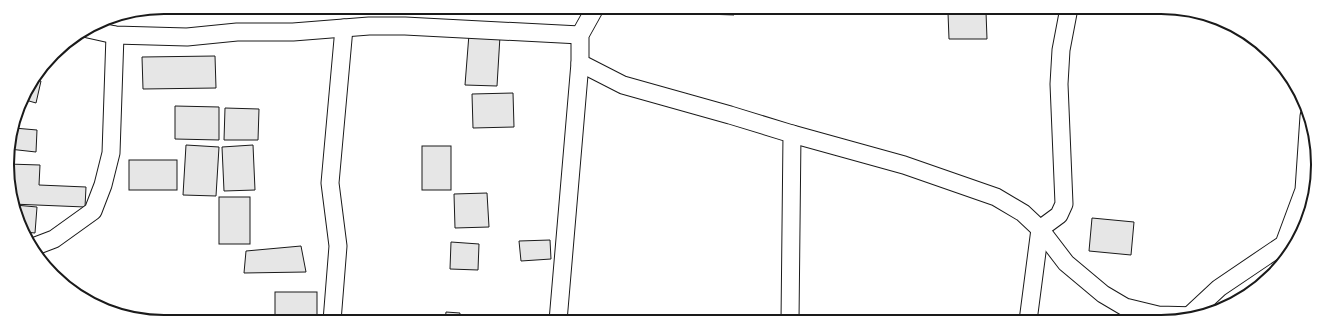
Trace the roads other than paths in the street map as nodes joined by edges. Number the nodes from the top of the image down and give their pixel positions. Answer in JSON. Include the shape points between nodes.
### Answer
{"nodes":[{"id":1,"x":591,"y":14,"type":"edge"},
{"id":2,"x":1068,"y":14,"type":"edge"},
{"id":3,"x":344,"y":28,"type":"junction"},
{"id":4,"x":96,"y":31,"type":"edge"},
{"id":5,"x":115,"y":36,"type":"junction"},
{"id":6,"x":580,"y":36,"type":"junction"},
{"id":7,"x":580,"y":63,"type":"junction"},
{"id":8,"x":792,"y":134,"type":"junction"},
{"id":9,"x":1308,"y":134,"type":"edge"},
{"id":10,"x":1040,"y":229,"type":"junction"},
{"id":11,"x":37,"y":245,"type":"edge"},
{"id":12,"x":1199,"y":310,"type":"edge"},
{"id":13,"x":332,"y":315,"type":"edge"},
{"id":14,"x":559,"y":315,"type":"edge"},
{"id":15,"x":790,"y":315,"type":"edge"},
{"id":16,"x":1029,"y":315,"type":"edge"},
{"id":17,"x":1158,"y":315,"type":"edge"}],
"edges":[{"from":1,"to":6,"type":"street"},
{"from":2,"to":10,"type":"street","via":[[1061,50],[1059,84],[1064,204],[1059,215]]},
{"from":3,"to":5,"type":"street","via":[[293,32],[237,32],[187,37]]},
{"from":3,"to":6,"type":"street","via":[[405,26]]},
{"from":3,"to":13,"type":"street","via":[[330,183],[338,246]]},
{"from":4,"to":5,"type":"street"},
{"from":5,"to":11,"type":"street","via":[[111,153],[93,211],[54,239]]},
{"from":6,"to":7,"type":"street"},
{"from":7,"to":8,"type":"street","via":[[623,85]]},
{"from":7,"to":14,"type":"street"},
{"from":8,"to":10,"type":"street","via":[[904,165],[996,197],[1023,213]]},
{"from":8,"to":15,"type":"street"},
{"from":9,"to":12,"type":"street","via":[[1304,190],[1284,244],[1220,288]]},
{"from":10,"to":16,"type":"street"},
{"from":10,"to":17,"type":"street","via":[[1066,263],[1103,294],[1125,307]]}]}
